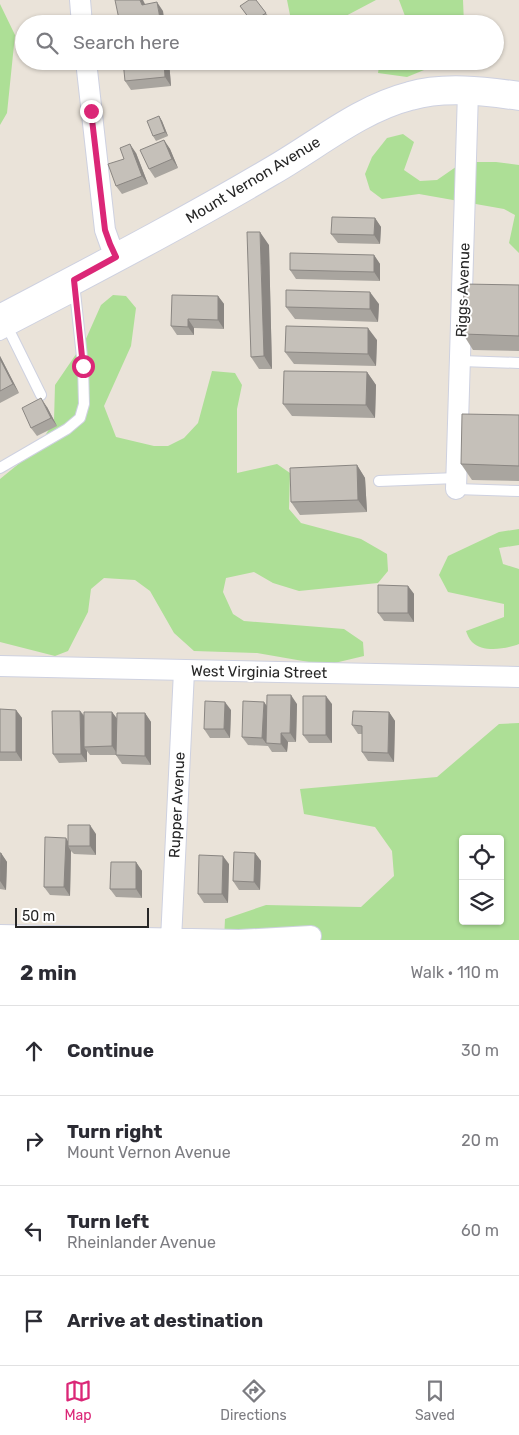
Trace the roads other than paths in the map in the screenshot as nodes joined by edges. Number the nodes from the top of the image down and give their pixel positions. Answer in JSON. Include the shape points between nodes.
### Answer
{"nodes":[{"id":1,"x":80,"y":0,"type":"edge"},
{"id":2,"x":81,"y":15,"type":"edge"},
{"id":3,"x":87,"y":70,"type":"edge"},
{"id":4,"x":468,"y":92,"type":"junction"},
{"id":5,"x":519,"y":96,"type":"edge"},
{"id":6,"x":116,"y":257,"type":"junction"},
{"id":7,"x":74,"y":288,"type":"junction"},
{"id":8,"x":3,"y":325,"type":"edge"},
{"id":9,"x":460,"y":362,"type":"junction"},
{"id":10,"x":519,"y":363,"type":"edge"},
{"id":11,"x":41,"y":395,"type":"dead end"},
{"id":12,"x":0,"y":468,"type":"edge"},
{"id":13,"x":379,"y":481,"type":"dead end"},
{"id":14,"x":457,"y":483,"type":"junction"},
{"id":15,"x":519,"y":491,"type":"edge"},
{"id":16,"x":0,"y":666,"type":"edge"},
{"id":17,"x":184,"y":671,"type":"junction"},
{"id":18,"x":519,"y":677,"type":"edge"},
{"id":19,"x":0,"y":935,"type":"edge"},
{"id":20,"x":311,"y":936,"type":"dead end"},
{"id":21,"x":171,"y":939,"type":"edge"}],
"edges":[{"from":1,"to":2,"type":"street"},
{"from":3,"to":6,"type":"street","via":[[105,230]]},
{"from":4,"to":5,"type":"main road","name":"Mount Vernon Avenue"},
{"from":4,"to":6,"type":"main road","name":"Mount Vernon Avenue","via":[[435,90],[380,106],[272,172]]},
{"from":4,"to":9,"type":"street","name":"Riggs Avenue","via":[[467,284]]},
{"from":6,"to":7,"type":"main road","name":"Mount Vernon Avenue"},
{"from":7,"to":8,"type":"main road","name":"Mount Vernon Avenue"},
{"from":7,"to":12,"type":"lane","via":[[83,375],[84,404],[80,418]]},
{"from":8,"to":11,"type":"lane"},
{"from":9,"to":10,"type":"lane"},
{"from":9,"to":14,"type":"street","name":"Riggs Avenue","via":[[463,416]]},
{"from":13,"to":14,"type":"lane"},
{"from":14,"to":15,"type":"lane"},
{"from":16,"to":17,"type":"street","name":"West Virginia Street"},
{"from":17,"to":18,"type":"street","name":"West Virginia Street"},
{"from":17,"to":21,"type":"street","name":"Rupper Avenue"},
{"from":19,"to":21,"type":"street"},
{"from":20,"to":21,"type":"street"}]}
